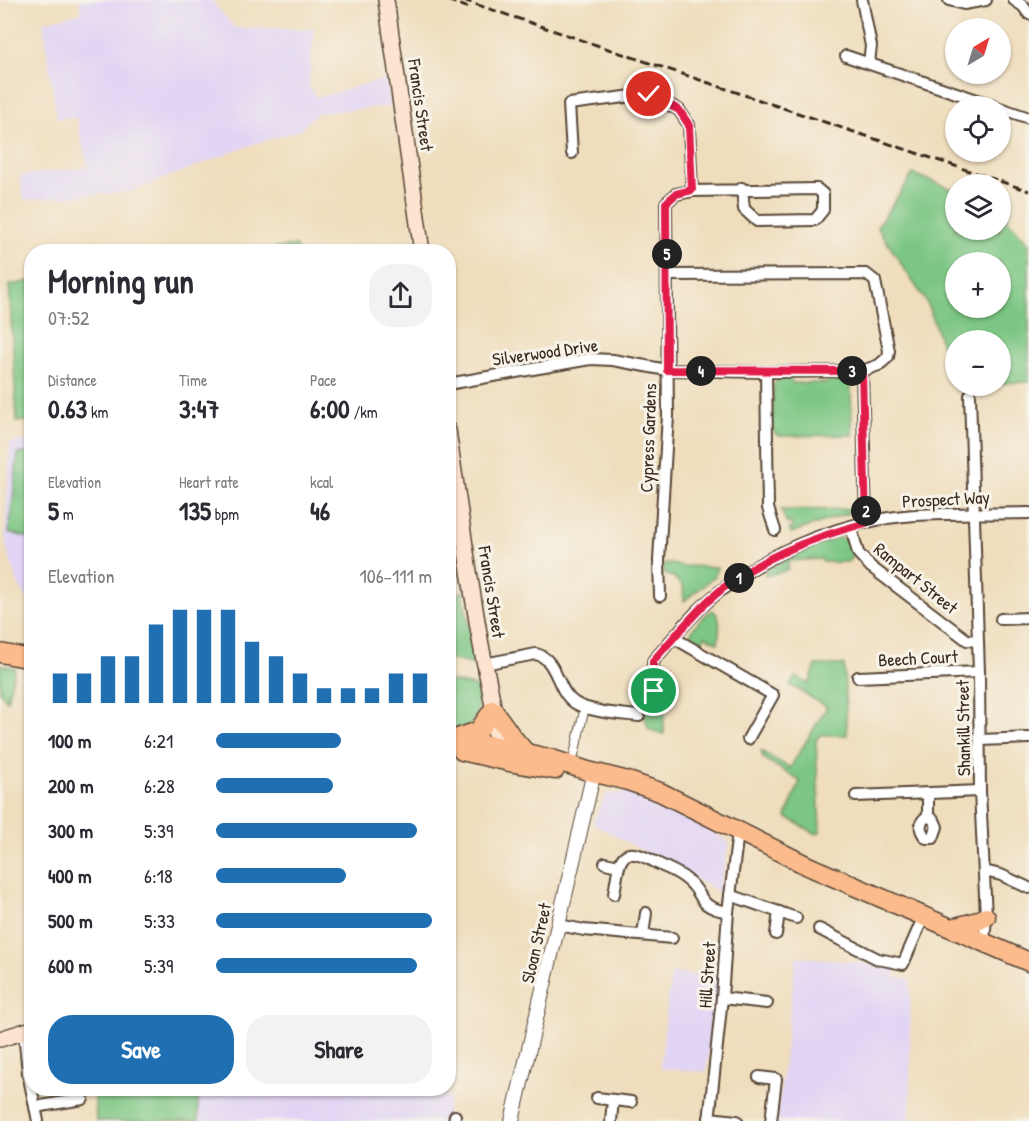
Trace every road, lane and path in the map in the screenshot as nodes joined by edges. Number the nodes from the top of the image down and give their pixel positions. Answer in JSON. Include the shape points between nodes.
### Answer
{"nodes":[{"id":1,"x":386,"y":0,"type":"edge"},
{"id":2,"x":862,"y":0,"type":"edge"},
{"id":3,"x":949,"y":0,"type":"edge"},
{"id":4,"x":986,"y":0,"type":"edge"},
{"id":5,"x":1014,"y":0,"type":"edge"},
{"id":6,"x":1029,"y":14,"type":"edge"},
{"id":7,"x":846,"y":56,"type":"dead end"},
{"id":8,"x":869,"y":63,"type":"junction"},
{"id":9,"x":966,"y":96,"type":"edge"},
{"id":10,"x":1011,"y":112,"type":"edge"},
{"id":11,"x":1029,"y":118,"type":"edge"},
{"id":12,"x":572,"y":153,"type":"dead end"},
{"id":13,"x":742,"y":189,"type":"junction"},
{"id":14,"x":692,"y":190,"type":"junction"},
{"id":15,"x":421,"y":244,"type":"edge"},
{"id":16,"x":667,"y":275,"type":"junction"},
{"id":17,"x":667,"y":370,"type":"junction"},
{"id":18,"x":862,"y":371,"type":"junction"},
{"id":19,"x":766,"y":372,"type":"junction"},
{"id":20,"x":456,"y":383,"type":"edge"},
{"id":21,"x":970,"y":396,"type":"edge"},
{"id":22,"x":456,"y":482,"type":"edge"},
{"id":23,"x":1029,"y":513,"type":"edge"},
{"id":24,"x":974,"y":514,"type":"junction"},
{"id":25,"x":866,"y":523,"type":"junction"},
{"id":26,"x":851,"y":527,"type":"junction"},
{"id":27,"x":775,"y":530,"type":"dead end"},
{"id":28,"x":660,"y":596,"type":"dead end"},
{"id":29,"x":1029,"y":618,"type":"edge"},
{"id":30,"x":1001,"y":619,"type":"dead end"},
{"id":31,"x":674,"y":638,"type":"junction"},
{"id":32,"x":977,"y":641,"type":"junction"},
{"id":33,"x":484,"y":664,"type":"junction"},
{"id":34,"x":979,"y":672,"type":"junction"},
{"id":35,"x":858,"y":677,"type":"dead end"},
{"id":36,"x":654,"y":691,"type":"dead end"},
{"id":37,"x":585,"y":707,"type":"junction"},
{"id":38,"x":493,"y":710,"type":"junction"},
{"id":39,"x":636,"y":712,"type":"dead end"},
{"id":40,"x":1029,"y":738,"type":"edge"},
{"id":41,"x":748,"y":739,"type":"dead end"},
{"id":42,"x":456,"y":740,"type":"edge"},
{"id":43,"x":980,"y":740,"type":"junction"},
{"id":44,"x":456,"y":744,"type":"edge"},
{"id":45,"x":494,"y":753,"type":"junction"},
{"id":46,"x":526,"y":753,"type":"junction"},
{"id":47,"x":585,"y":770,"type":"junction"},
{"id":48,"x":980,"y":791,"type":"junction"},
{"id":49,"x":928,"y":793,"type":"junction"},
{"id":50,"x":856,"y":796,"type":"dead end"},
{"id":51,"x":928,"y":816,"type":"dead end"},
{"id":52,"x":738,"y":832,"type":"junction"},
{"id":53,"x":605,"y":863,"type":"dead end"},
{"id":54,"x":619,"y":866,"type":"junction"},
{"id":55,"x":984,"y":871,"type":"junction"},
{"id":56,"x":1029,"y":888,"type":"edge"},
{"id":57,"x":614,"y":894,"type":"dead end"},
{"id":58,"x":730,"y":895,"type":"junction"},
{"id":59,"x":728,"y":912,"type":"junction"},
{"id":60,"x":779,"y":912,"type":"junction"},
{"id":61,"x":646,"y":913,"type":"dead end"},
{"id":62,"x":924,"y":916,"type":"junction"},
{"id":63,"x":986,"y":917,"type":"junction"},
{"id":64,"x":796,"y":918,"type":"dead end"},
{"id":65,"x":559,"y":925,"type":"junction"},
{"id":66,"x":952,"y":928,"type":"junction"},
{"id":67,"x":819,"y":929,"type":"dead end"},
{"id":68,"x":776,"y":934,"type":"dead end"},
{"id":69,"x":643,"y":935,"type":"junction"},
{"id":70,"x":672,"y":938,"type":"dead end"},
{"id":71,"x":984,"y":942,"type":"junction"},
{"id":72,"x":1029,"y":962,"type":"edge"},
{"id":73,"x":722,"y":998,"type":"junction"},
{"id":74,"x":767,"y":1003,"type":"dead end"},
{"id":75,"x":24,"y":1031,"type":"edge"},
{"id":76,"x":0,"y":1039,"type":"edge"},
{"id":77,"x":759,"y":1077,"type":"dead end"},
{"id":78,"x":33,"y":1096,"type":"edge"},
{"id":79,"x":597,"y":1098,"type":"dead end"},
{"id":80,"x":83,"y":1099,"type":"dead end"},
{"id":81,"x":613,"y":1100,"type":"junction"},
{"id":82,"x":631,"y":1102,"type":"dead end"},
{"id":83,"x":35,"y":1107,"type":"junction"},
{"id":84,"x":709,"y":1120,"type":"edge"},
{"id":85,"x":38,"y":1121,"type":"edge"},
{"id":86,"x":512,"y":1121,"type":"edge"},
{"id":87,"x":611,"y":1121,"type":"edge"},
{"id":88,"x":737,"y":1121,"type":"edge"},
{"id":89,"x":771,"y":1121,"type":"edge"}],
"edges":[{"from":1,"to":15,"type":"main road","name":"Francis Street"},
{"from":2,"to":8,"type":"street","via":[[871,46]]},
{"from":3,"to":4,"type":"street","via":[[964,4]]},
{"from":5,"to":6,"type":"street"},
{"from":7,"to":8,"type":"street"},
{"from":8,"to":9,"type":"street"},
{"from":10,"to":11,"type":"street"},
{"from":12,"to":14,"type":"street","via":[[568,105],[649,94],[679,110],[689,125]]},
{"from":13,"to":13,"type":"street","via":[[817,189],[823,194],[823,210],[815,220],[757,221],[744,209]]},
{"from":13,"to":14,"type":"street"},
{"from":14,"to":16,"type":"street","name":"Cypress Gardens","via":[[676,194],[666,203]]},
{"from":16,"to":17,"type":"street","name":"Cypress Gardens"},
{"from":16,"to":18,"type":"street","via":[[871,276],[889,351],[879,365]]},
{"from":17,"to":19,"type":"street","name":"Silverwood Drive"},
{"from":17,"to":20,"type":"street","name":"Silverwood Drive","via":[[590,359]]},
{"from":17,"to":28,"type":"street","name":"Cypress Gardens","via":[[668,416],[658,560]]},
{"from":18,"to":19,"type":"street","name":"Silverwood Drive"},
{"from":18,"to":25,"type":"street"},
{"from":19,"to":27,"type":"street","via":[[768,508]]},
{"from":21,"to":24,"type":"street","name":"Shankill Street"},
{"from":22,"to":33,"type":"main road","name":"Francis Street"},
{"from":23,"to":24,"type":"street","name":"Prospect Way"},
{"from":24,"to":25,"type":"street","name":"Prospect Way","via":[[914,515]]},
{"from":24,"to":32,"type":"street","name":"Shankill Street"},
{"from":25,"to":26,"type":"street","name":"Prospect Way"},
{"from":26,"to":31,"type":"street","name":"Prospect Way","via":[[769,558],[719,591]]},
{"from":26,"to":32,"type":"street","name":"Rampart Street","via":[[858,553],[871,567],[967,640]]},
{"from":29,"to":30,"type":"street"},
{"from":31,"to":36,"type":"street","name":"Prospect Way","via":[[653,661]]},
{"from":31,"to":41,"type":"street","via":[[773,695]]},
{"from":32,"to":34,"type":"street","name":"Shankill Street"},
{"from":33,"to":37,"type":"street","via":[[543,656],[567,696]]},
{"from":33,"to":38,"type":"main road","name":"Francis Street"},
{"from":34,"to":35,"type":"street","name":"Beech Court"},
{"from":34,"to":43,"type":"street","name":"Shankill Street"},
{"from":37,"to":39,"type":"street"},
{"from":37,"to":47,"type":"street"},
{"from":38,"to":42,"type":"highway","via":[[478,731]]},
{"from":38,"to":45,"type":"main road","name":"Francis Street"},
{"from":38,"to":46,"type":"highway"},
{"from":40,"to":43,"type":"street"},
{"from":43,"to":48,"type":"street","name":"Shankill Street"},
{"from":44,"to":45,"type":"highway"},
{"from":45,"to":46,"type":"highway"},
{"from":45,"to":47,"type":"highway","via":[[548,770]]},
{"from":46,"to":47,"type":"highway"},
{"from":47,"to":52,"type":"highway","via":[[660,792]]},
{"from":47,"to":65,"type":"street","name":"Sloan Street"},
{"from":48,"to":49,"type":"street"},
{"from":48,"to":55,"type":"street","name":"Shankill Street"},
{"from":49,"to":50,"type":"street"},
{"from":49,"to":51,"type":"street"},
{"from":52,"to":58,"type":"street","name":"Hill Street"},
{"from":52,"to":62,"type":"highway"},
{"from":53,"to":54,"type":"street"},
{"from":54,"to":57,"type":"street"},
{"from":54,"to":59,"type":"street","via":[[628,854],[639,853],[687,879],[707,906]]},
{"from":55,"to":56,"type":"street"},
{"from":55,"to":63,"type":"street","name":"Shankill Street"},
{"from":58,"to":59,"type":"street","name":"Hill Street"},
{"from":58,"to":60,"type":"street"},
{"from":59,"to":73,"type":"street","name":"Hill Street"},
{"from":60,"to":64,"type":"street"},
{"from":60,"to":68,"type":"street"},
{"from":61,"to":69,"type":"street"},
{"from":62,"to":66,"type":"highway"},
{"from":62,"to":67,"type":"street","via":[[903,964],[878,959]]},
{"from":63,"to":66,"type":"highway"},
{"from":63,"to":71,"type":"street","name":"Shankill Street"},
{"from":65,"to":69,"type":"street"},
{"from":65,"to":86,"type":"street","name":"Sloan Street"},
{"from":66,"to":71,"type":"highway"},
{"from":69,"to":70,"type":"street"},
{"from":71,"to":72,"type":"highway"},
{"from":73,"to":74,"type":"street"},
{"from":73,"to":84,"type":"street","name":"Hill Street"},
{"from":75,"to":76,"type":"main road"},
{"from":77,"to":89,"type":"street","via":[[776,1079]]},
{"from":78,"to":83,"type":"street"},
{"from":79,"to":81,"type":"street"},
{"from":80,"to":83,"type":"street"},
{"from":81,"to":82,"type":"street"},
{"from":81,"to":87,"type":"street"},
{"from":83,"to":85,"type":"street"},
{"from":84,"to":88,"type":"street"}]}
